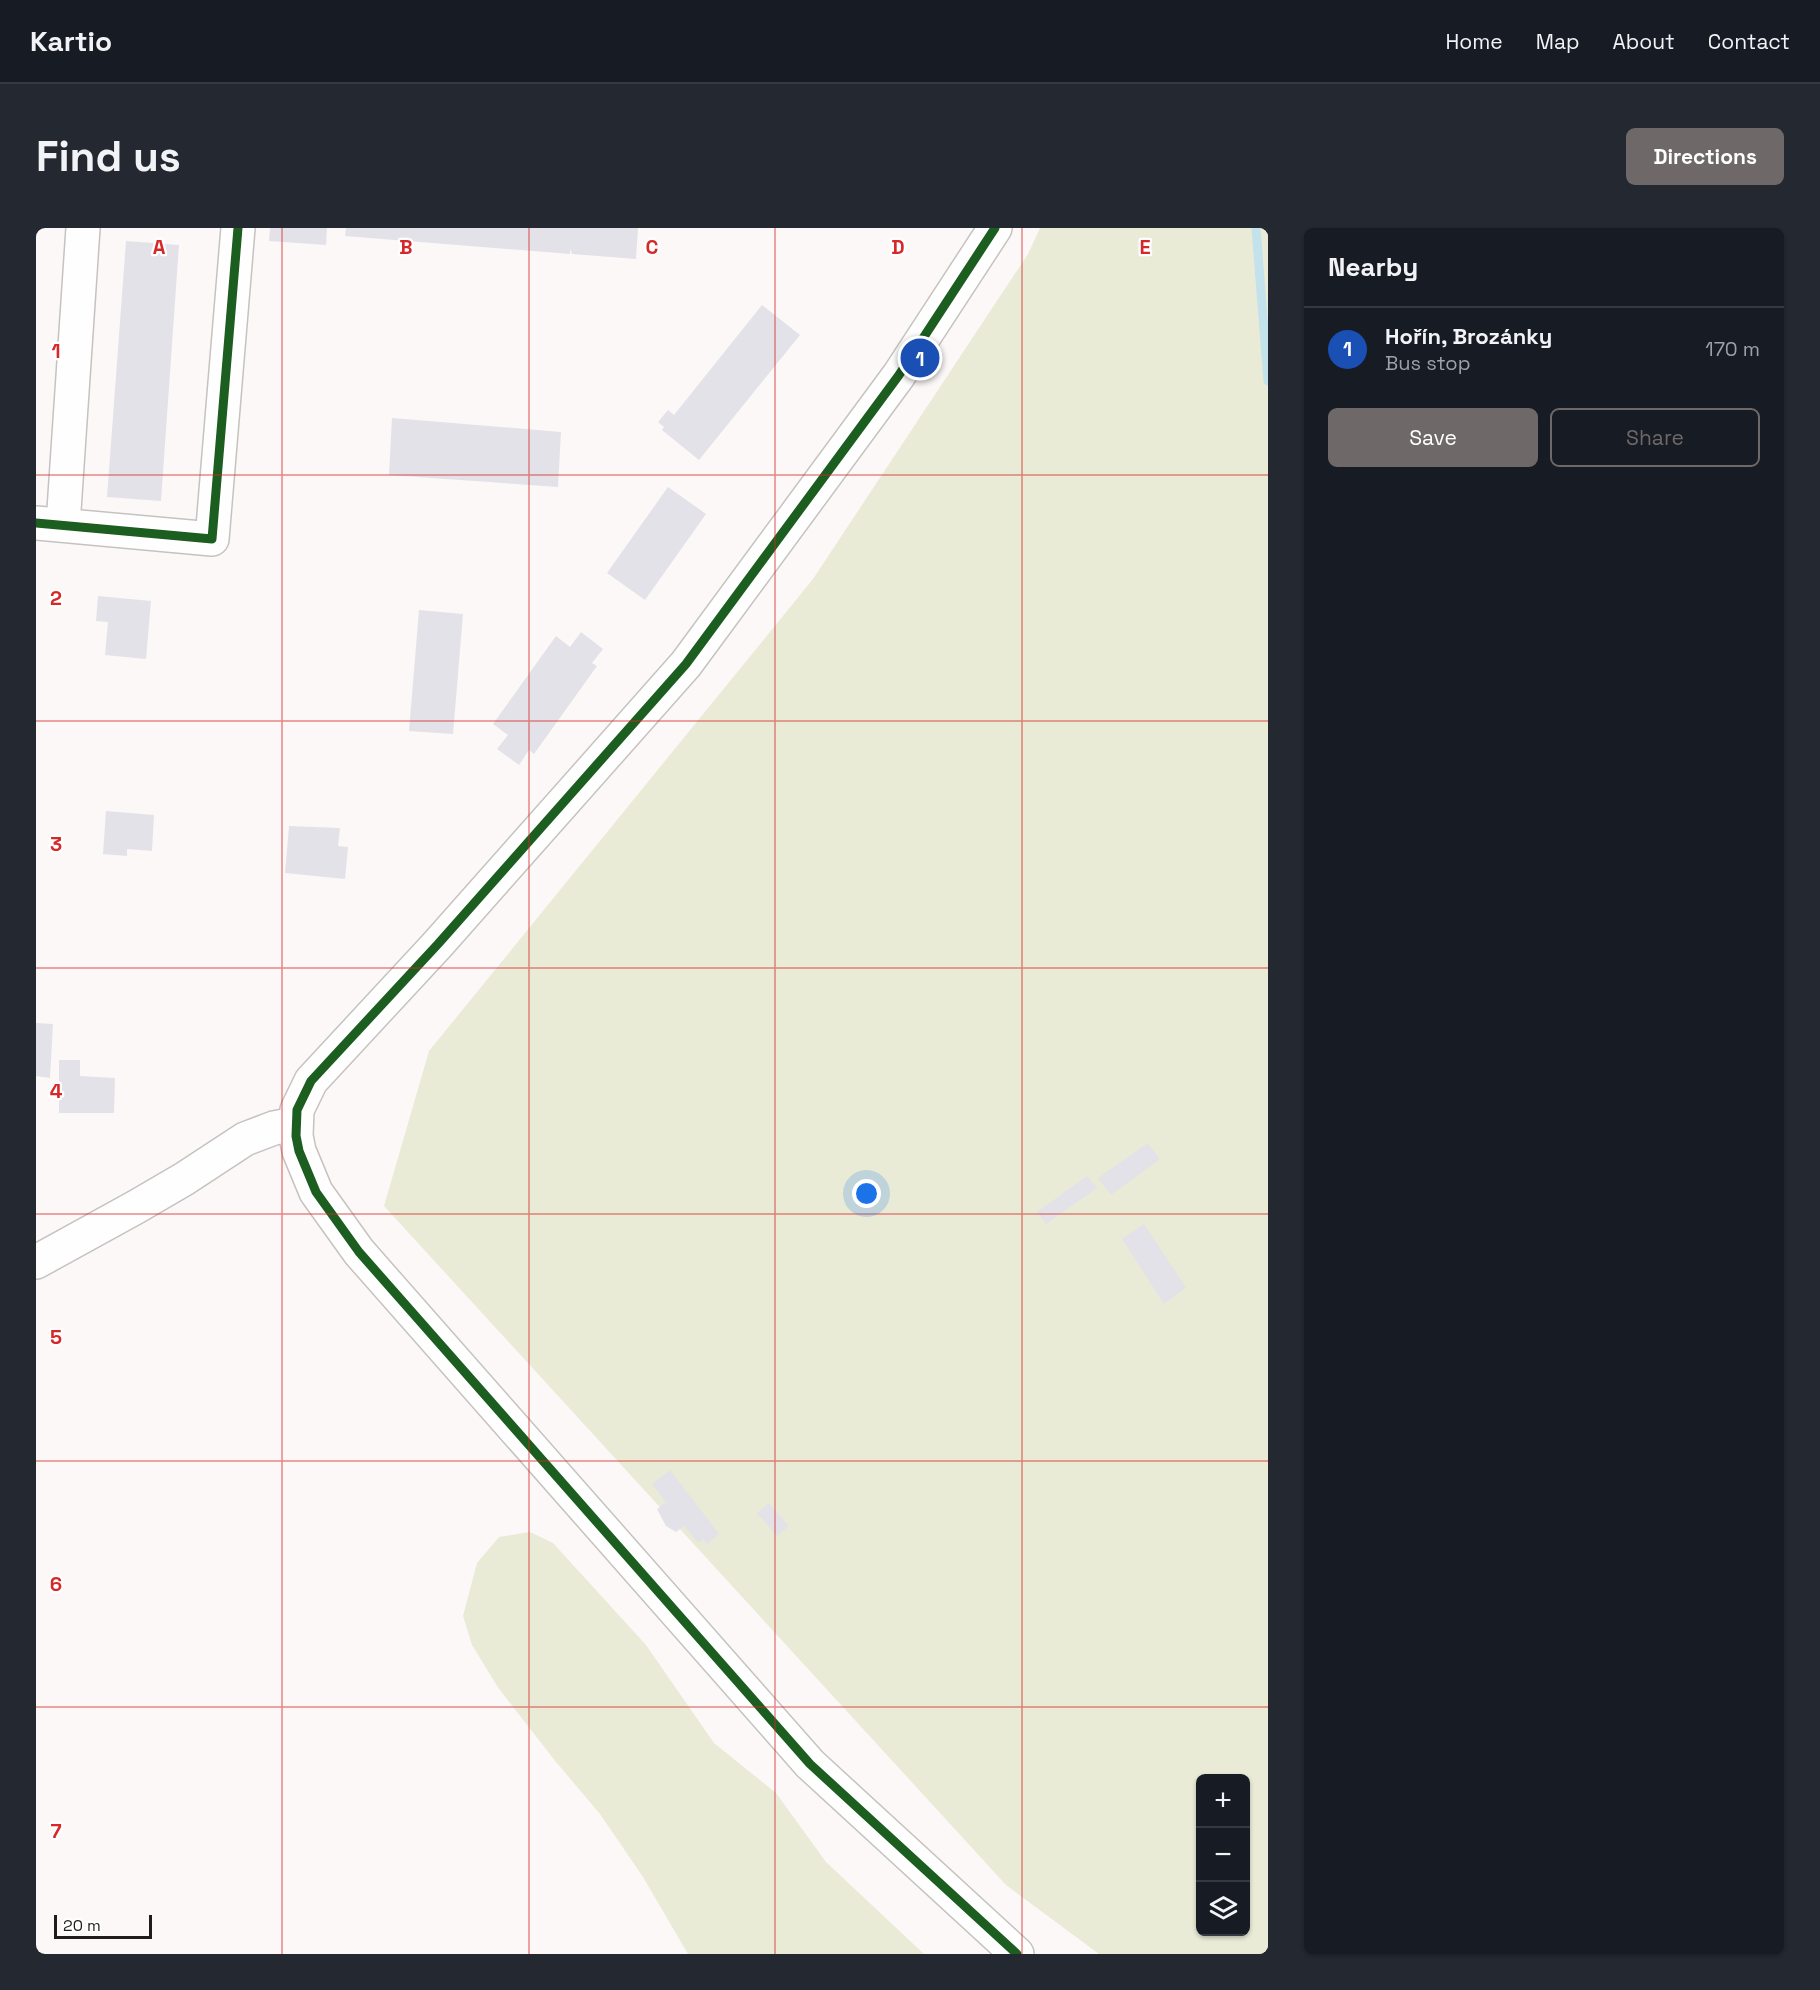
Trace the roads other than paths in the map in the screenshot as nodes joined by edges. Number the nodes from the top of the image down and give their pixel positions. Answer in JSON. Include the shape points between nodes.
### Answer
{"nodes":[{"id":1,"x":83,"y":228,"type":"edge"},
{"id":2,"x":238,"y":228,"type":"edge"},
{"id":3,"x":995,"y":228,"type":"edge"},
{"id":4,"x":49,"y":524,"type":"edge"},
{"id":5,"x":296,"y":1124,"type":"junction"},
{"id":6,"x":36,"y":1262,"type":"edge"},
{"id":7,"x":1017,"y":1954,"type":"edge"}],
"edges":[{"from":1,"to":4,"type":"street"},
{"from":2,"to":4,"type":"street","via":[[212,539]]},
{"from":3,"to":5,"type":"street","via":[[899,375],[686,664],[311,1081],[297,1110]]},
{"from":5,"to":6,"type":"street","via":[[246,1139],[136,1208]]},
{"from":5,"to":7,"type":"street","via":[[299,1151],[316,1192],[359,1252],[810,1764]]}]}
